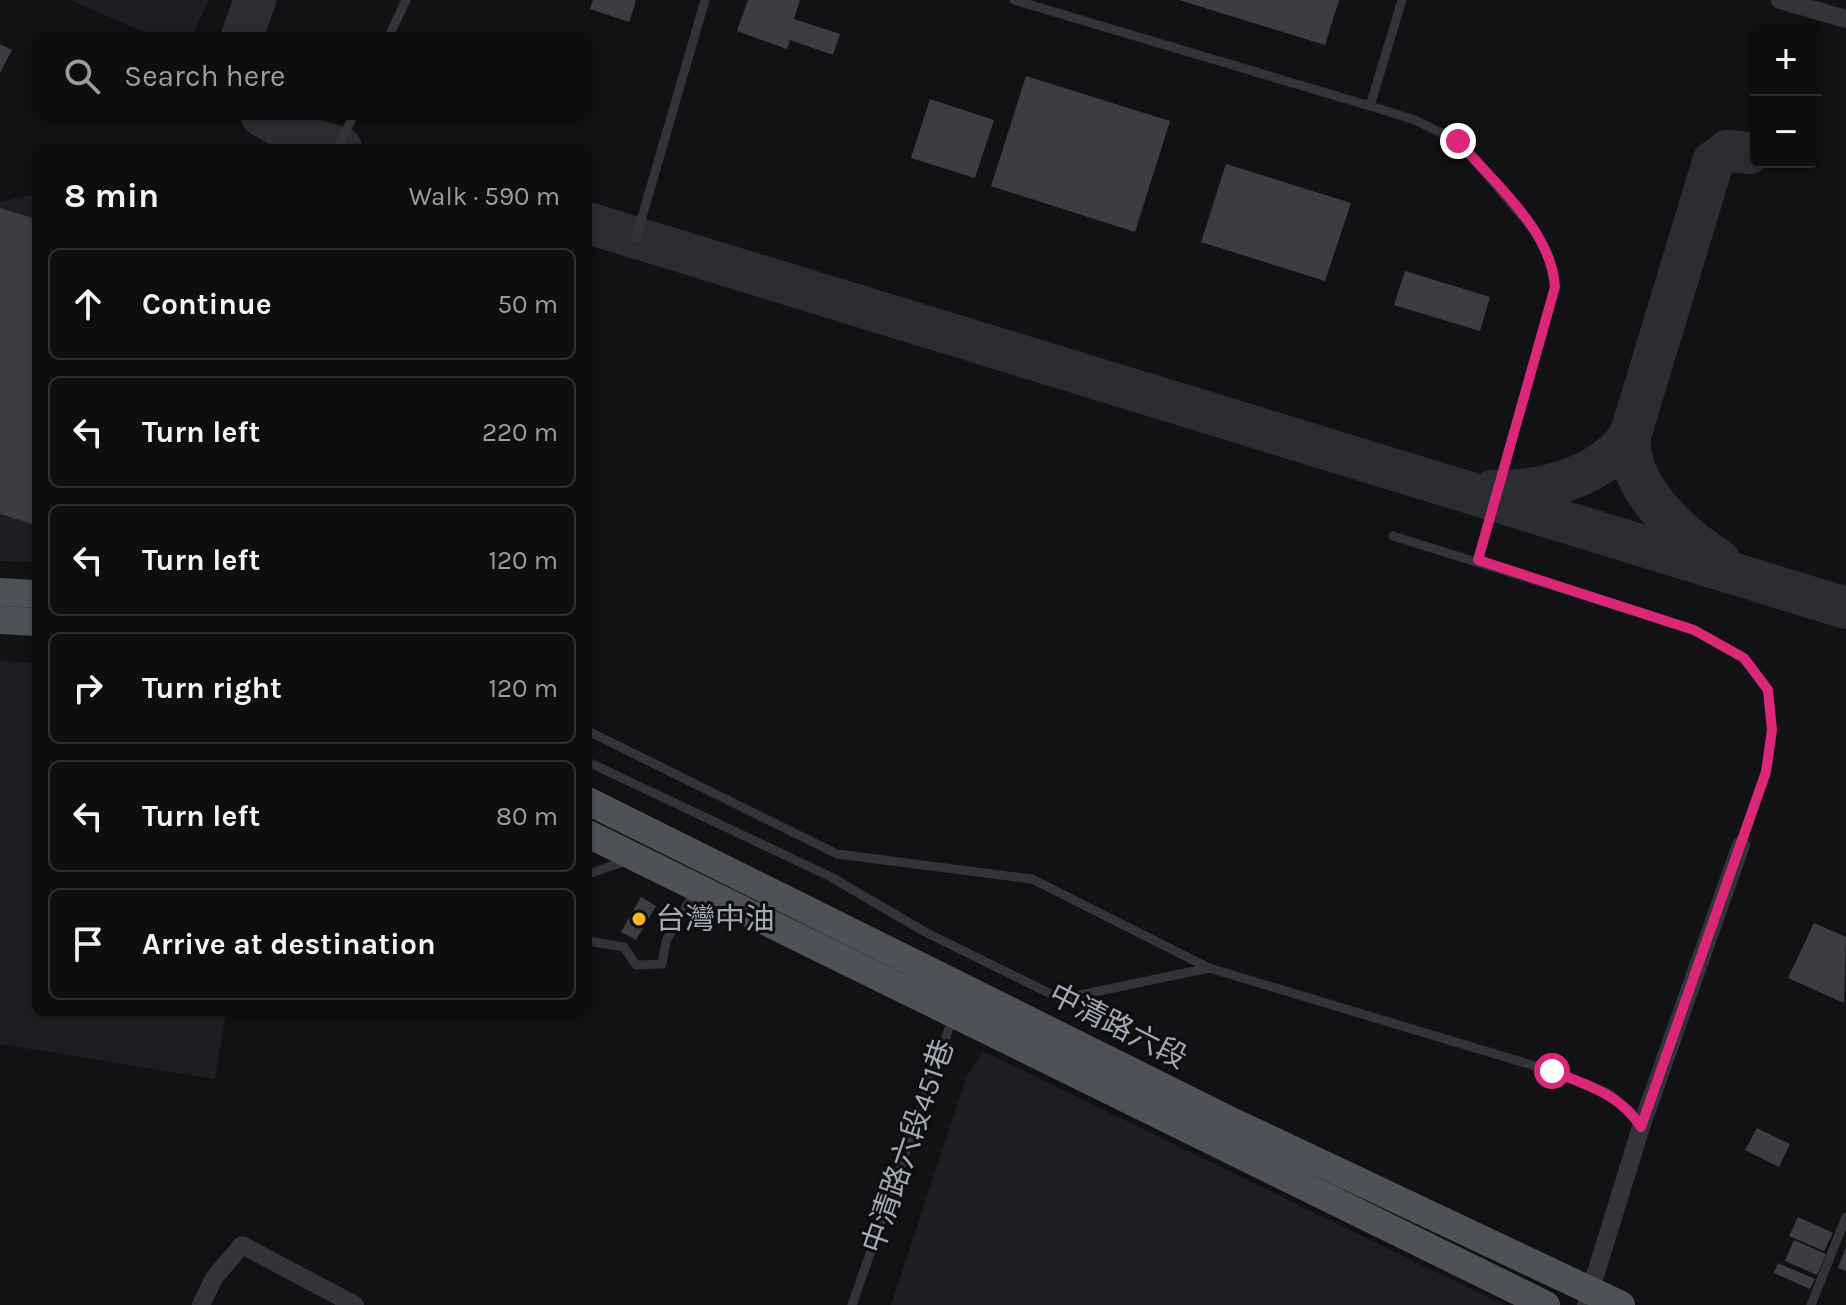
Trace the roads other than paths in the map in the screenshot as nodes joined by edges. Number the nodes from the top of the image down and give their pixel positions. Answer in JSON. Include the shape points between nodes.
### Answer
{"nodes":[{"id":1,"x":406,"y":0,"type":"edge"},
{"id":2,"x":705,"y":0,"type":"edge"},
{"id":3,"x":1014,"y":0,"type":"edge"},
{"id":4,"x":1402,"y":0,"type":"edge"},
{"id":5,"x":1780,"y":0,"type":"edge"},
{"id":6,"x":1846,"y":19,"type":"edge"},
{"id":7,"x":391,"y":32,"type":"edge"},
{"id":8,"x":1370,"y":106,"type":"junction"},
{"id":9,"x":351,"y":120,"type":"edge"},
{"id":10,"x":340,"y":144,"type":"edge"},
{"id":11,"x":636,"y":238,"type":"dead end"},
{"id":12,"x":1393,"y":536,"type":"dead end"},
{"id":13,"x":1478,"y":560,"type":"junction"},
{"id":14,"x":0,"y":592,"type":"edge"},
{"id":15,"x":32,"y":594,"type":"edge"},
{"id":16,"x":0,"y":620,"type":"edge"},
{"id":17,"x":32,"y":622,"type":"edge"},
{"id":18,"x":592,"y":733,"type":"edge"},
{"id":19,"x":592,"y":764,"type":"edge"},
{"id":20,"x":592,"y":803,"type":"edge"},
{"id":21,"x":592,"y":836,"type":"edge"},
{"id":22,"x":1741,"y":845,"type":"joint"},
{"id":23,"x":635,"y":858,"type":"junction"},
{"id":24,"x":592,"y":873,"type":"edge"},
{"id":25,"x":696,"y":890,"type":"junction"},
{"id":26,"x":592,"y":942,"type":"edge"},
{"id":27,"x":1209,"y":968,"type":"junction"},
{"id":28,"x":968,"y":988,"type":"junction"},
{"id":29,"x":954,"y":1015,"type":"junction"},
{"id":30,"x":1641,"y":1127,"type":"junction"},
{"id":31,"x":1846,"y":1217,"type":"edge"},
{"id":32,"x":1588,"y":1298,"type":"edge"},
{"id":33,"x":201,"y":1305,"type":"edge"},
{"id":34,"x":355,"y":1305,"type":"edge"},
{"id":35,"x":852,"y":1305,"type":"edge"},
{"id":36,"x":1546,"y":1305,"type":"edge"},
{"id":37,"x":1621,"y":1305,"type":"edge"},
{"id":38,"x":1811,"y":1305,"type":"edge"}],
"edges":[{"from":1,"to":7,"type":"lane"},
{"from":2,"to":11,"type":"lane"},
{"from":3,"to":8,"type":"lane"},
{"from":4,"to":8,"type":"lane"},
{"from":5,"to":6,"type":"street"},
{"from":8,"to":13,"type":"lane","via":[[1437,128],[1458,141],[1533,229],[1554,270],[1555,287]]},
{"from":9,"to":10,"type":"lane"},
{"from":12,"to":13,"type":"lane"},
{"from":13,"to":22,"type":"lane","via":[[1694,630],[1744,658],[1768,690],[1772,730],[1766,772]]},
{"from":14,"to":15,"type":"main road"},
{"from":16,"to":17,"type":"main road"},
{"from":18,"to":27,"type":"lane","via":[[837,854],[1032,879]]},
{"from":19,"to":27,"type":"lane","via":[[831,877],[925,932],[1061,999]]},
{"from":20,"to":28,"type":"main road","name":"中清路六段"},
{"from":21,"to":23,"type":"main road","name":"中清路六段"},
{"from":22,"to":30,"type":"street"},
{"from":23,"to":24,"type":"lane"},
{"from":23,"to":25,"type":"main road","name":"中清路六段"},
{"from":25,"to":26,"type":"lane","via":[[666,941],[662,964],[636,965],[624,947]]},
{"from":25,"to":29,"type":"main road","name":"中清路六段"},
{"from":27,"to":30,"type":"lane","via":[[1552,1071],[1608,1093]]},
{"from":28,"to":29,"type":"lane","name":"中清路六段451巷"},
{"from":28,"to":32,"type":"main road","name":"中清路六段"},
{"from":29,"to":35,"type":"lane","name":"中清路六段451巷"},
{"from":29,"to":36,"type":"main road","name":"中清路六段"},
{"from":30,"to":32,"type":"street"},
{"from":31,"to":38,"type":"lane"},
{"from":32,"to":37,"type":"main road","name":"中清路六段"},
{"from":33,"to":34,"type":"street","via":[[214,1278],[242,1245]]}]}
